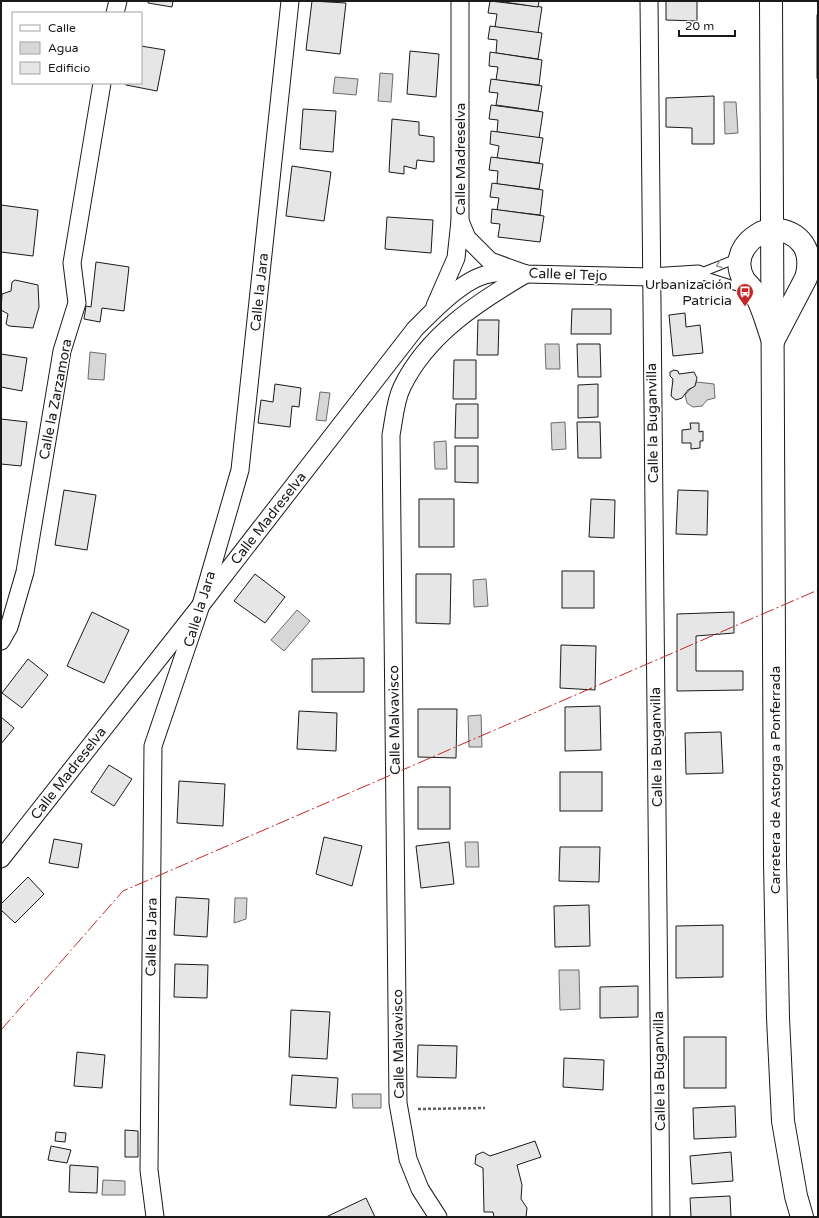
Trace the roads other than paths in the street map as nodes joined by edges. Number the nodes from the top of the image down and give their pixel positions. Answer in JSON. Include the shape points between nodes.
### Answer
{"nodes":[{"id":1,"x":118,"y":1,"type":"edge"},
{"id":2,"x":290,"y":1,"type":"edge"},
{"id":3,"x":460,"y":1,"type":"edge"},
{"id":4,"x":649,"y":1,"type":"edge"},
{"id":5,"x":771,"y":1,"type":"edge"},
{"id":6,"x":114,"y":12,"type":"edge"},
{"id":7,"x":102,"y":84,"type":"edge"},
{"id":8,"x":772,"y":176,"type":"junction"},
{"id":9,"x":460,"y":221,"type":"junction"},
{"id":10,"x":752,"y":238,"type":"junction"},
{"id":11,"x":797,"y":242,"type":"edge"},
{"id":12,"x":741,"y":257,"type":"junction"},
{"id":13,"x":526,"y":274,"type":"junction"},
{"id":14,"x":698,"y":274,"type":"junction"},
{"id":15,"x":650,"y":276,"type":"junction"},
{"id":16,"x":810,"y":283,"type":"edge"},
{"id":17,"x":764,"y":295,"type":"junction"},
{"id":18,"x":433,"y":311,"type":"junction"},
{"id":19,"x":773,"y":341,"type":"junction"},
{"id":20,"x":201,"y":605,"type":"junction"},
{"id":21,"x":1,"y":641,"type":"edge"},
{"id":22,"x":1,"y":859,"type":"edge"},
{"id":23,"x":155,"y":1217,"type":"edge"},
{"id":24,"x":438,"y":1217,"type":"edge"},
{"id":25,"x":661,"y":1217,"type":"edge"},
{"id":26,"x":802,"y":1217,"type":"edge"}],
"edges":[{"from":1,"to":6,"type":"street"},
{"from":2,"to":20,"type":"street","name":"Calle la Jara","via":[[240,470]]},
{"from":3,"to":9,"type":"street","name":"Calle Madreselva"},
{"from":4,"to":15,"type":"street","name":"Calle la Buganvilla"},
{"from":5,"to":8,"type":"main road","name":"Carretera de Astorga a Ponferrada"},
{"from":7,"to":21,"type":"street","name":"Calle la Zarzamora","via":[[72,263],[77,303],[62,351],[25,572],[9,627]]},
{"from":8,"to":10,"type":"main road","name":"Carretera de Astorga a Ponferrada"},
{"from":8,"to":11,"type":"main road","name":"Carretera de Astorga a Ponferrada","via":[[784,217]]},
{"from":9,"to":13,"type":"street","name":"Calle el Tejo","via":[[467,238],[490,261]]},
{"from":9,"to":18,"type":"street","name":"Calle Madreselva","via":[[456,258]]},
{"from":10,"to":11,"type":"main road","via":[[761,232]]},
{"from":10,"to":12,"type":"main road","name":"Carretera de Astorga a Ponferrada","via":[[745,246]]},
{"from":11,"to":16,"type":"main road","name":"Carretera de Astorga a Ponferrada","via":[[809,258]]},
{"from":11,"to":17,"type":"main road","name":"Carretera de Astorga a Ponferrada"},
{"from":12,"to":14,"type":"lane","one_way":true},
{"from":12,"to":17,"type":"main road","name":"Carretera de Astorga a Ponferrada","via":[[740,267],[744,279]]},
{"from":13,"to":15,"type":"street","name":"Calle el Tejo"},
{"from":13,"to":18,"type":"street","name":"Calle Madreselva","via":[[488,274],[463,286]]},
{"from":13,"to":24,"type":"street","name":"Calle Malvavisco","via":[[488,296],[445,330],[418,360],[401,389],[391,435],[399,1109],[408,1160],[420,1189]]},
{"from":14,"to":15,"type":"street","name":"Calle el Tejo"},
{"from":14,"to":17,"type":"lane"},
{"from":15,"to":25,"type":"street","name":"Calle la Buganvilla"},
{"from":16,"to":17,"type":"main road","via":[[790,295]]},
{"from":16,"to":19,"type":"main road","name":"Carretera de Astorga a Ponferrada"},
{"from":17,"to":19,"type":"main road","name":"Carretera de Astorga a Ponferrada"},
{"from":18,"to":20,"type":"street","name":"Calle Madreselva","via":[[415,329]]},
{"from":19,"to":26,"type":"main road","name":"Carretera de Astorga a Ponferrada","via":[[778,1018],[783,1121]]},
{"from":20,"to":22,"type":"street","name":"Calle Madreselva"},
{"from":20,"to":23,"type":"street","name":"Calle la Jara","via":[[153,746],[149,1170]]}]}
